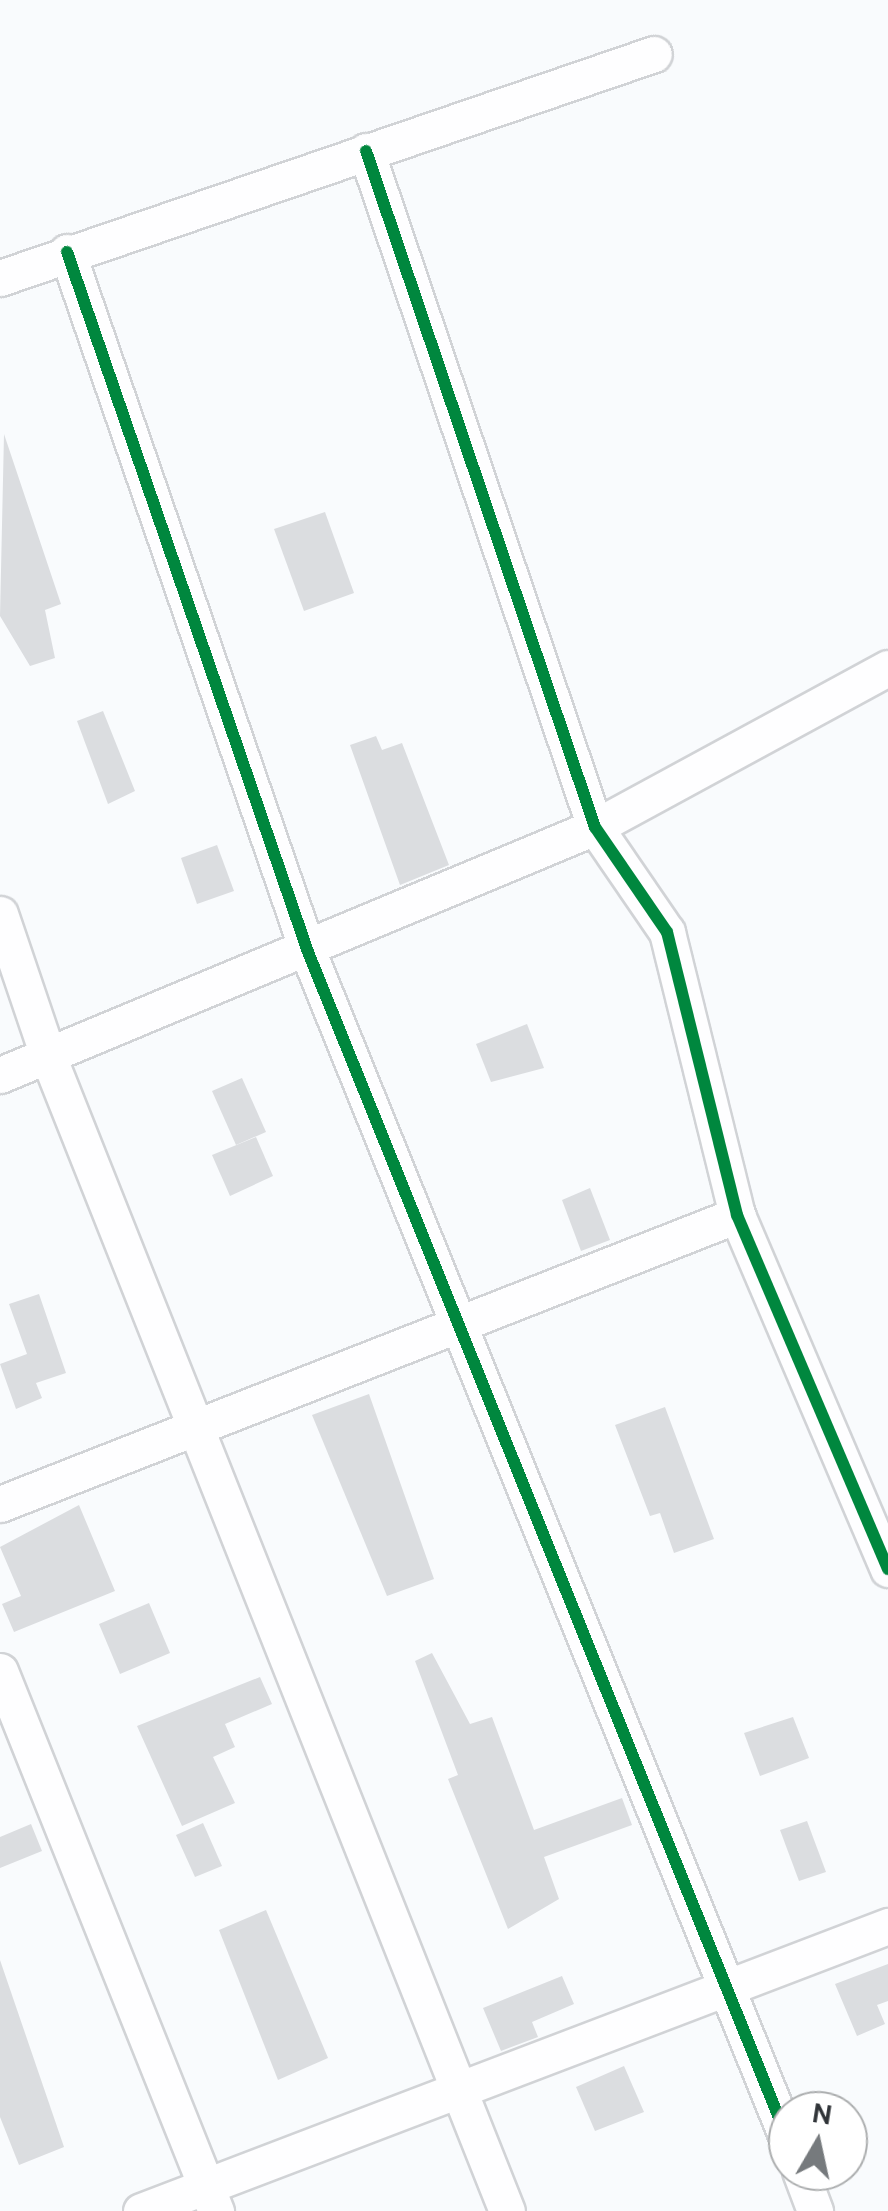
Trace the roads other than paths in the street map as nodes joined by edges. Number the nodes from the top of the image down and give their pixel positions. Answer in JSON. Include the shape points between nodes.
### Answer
{"nodes":[{"id":1,"x":654,"y":54,"type":"dead end"},
{"id":2,"x":366,"y":151,"type":"junction"},
{"id":3,"x":67,"y":252,"type":"junction"},
{"id":4,"x":0,"y":278,"type":"edge"},
{"id":5,"x":888,"y":668,"type":"edge"},
{"id":6,"x":595,"y":827,"type":"junction"},
{"id":7,"x":0,"y":914,"type":"edge"},
{"id":8,"x":308,"y":952,"type":"junction"},
{"id":9,"x":48,"y":1056,"type":"junction"},
{"id":10,"x":0,"y":1075,"type":"edge"},
{"id":11,"x":737,"y":1215,"type":"junction"},
{"id":12,"x":460,"y":1326,"type":"junction"},
{"id":13,"x":195,"y":1428,"type":"junction"},
{"id":14,"x":0,"y":1504,"type":"edge"},
{"id":15,"x":888,"y":1569,"type":"edge"},
{"id":16,"x":0,"y":1671,"type":"edge"},
{"id":17,"x":888,"y":1926,"type":"edge"},
{"id":18,"x":730,"y":1988,"type":"junction"},
{"id":19,"x":458,"y":2090,"type":"junction"},
{"id":20,"x":769,"y":2091,"type":"edge"},
{"id":21,"x":212,"y":2199,"type":"edge"},
{"id":22,"x":141,"y":2211,"type":"edge"},
{"id":23,"x":507,"y":2211,"type":"edge"}],
"edges":[{"from":1,"to":2,"type":"street"},
{"from":2,"to":3,"type":"street"},
{"from":2,"to":6,"type":"street"},
{"from":3,"to":4,"type":"street"},
{"from":3,"to":8,"type":"street"},
{"from":5,"to":6,"type":"street"},
{"from":6,"to":8,"type":"street"},
{"from":6,"to":11,"type":"street","via":[[666,932]]},
{"from":7,"to":9,"type":"street"},
{"from":8,"to":9,"type":"street"},
{"from":8,"to":12,"type":"street"},
{"from":9,"to":10,"type":"street"},
{"from":9,"to":13,"type":"street"},
{"from":11,"to":12,"type":"street"},
{"from":11,"to":15,"type":"street"},
{"from":12,"to":13,"type":"street"},
{"from":12,"to":18,"type":"street"},
{"from":13,"to":14,"type":"street"},
{"from":13,"to":19,"type":"street"},
{"from":16,"to":21,"type":"street"},
{"from":17,"to":18,"type":"street"},
{"from":18,"to":19,"type":"street"},
{"from":18,"to":20,"type":"street"},
{"from":19,"to":21,"type":"street"},
{"from":19,"to":23,"type":"street"},
{"from":21,"to":22,"type":"street"}]}
